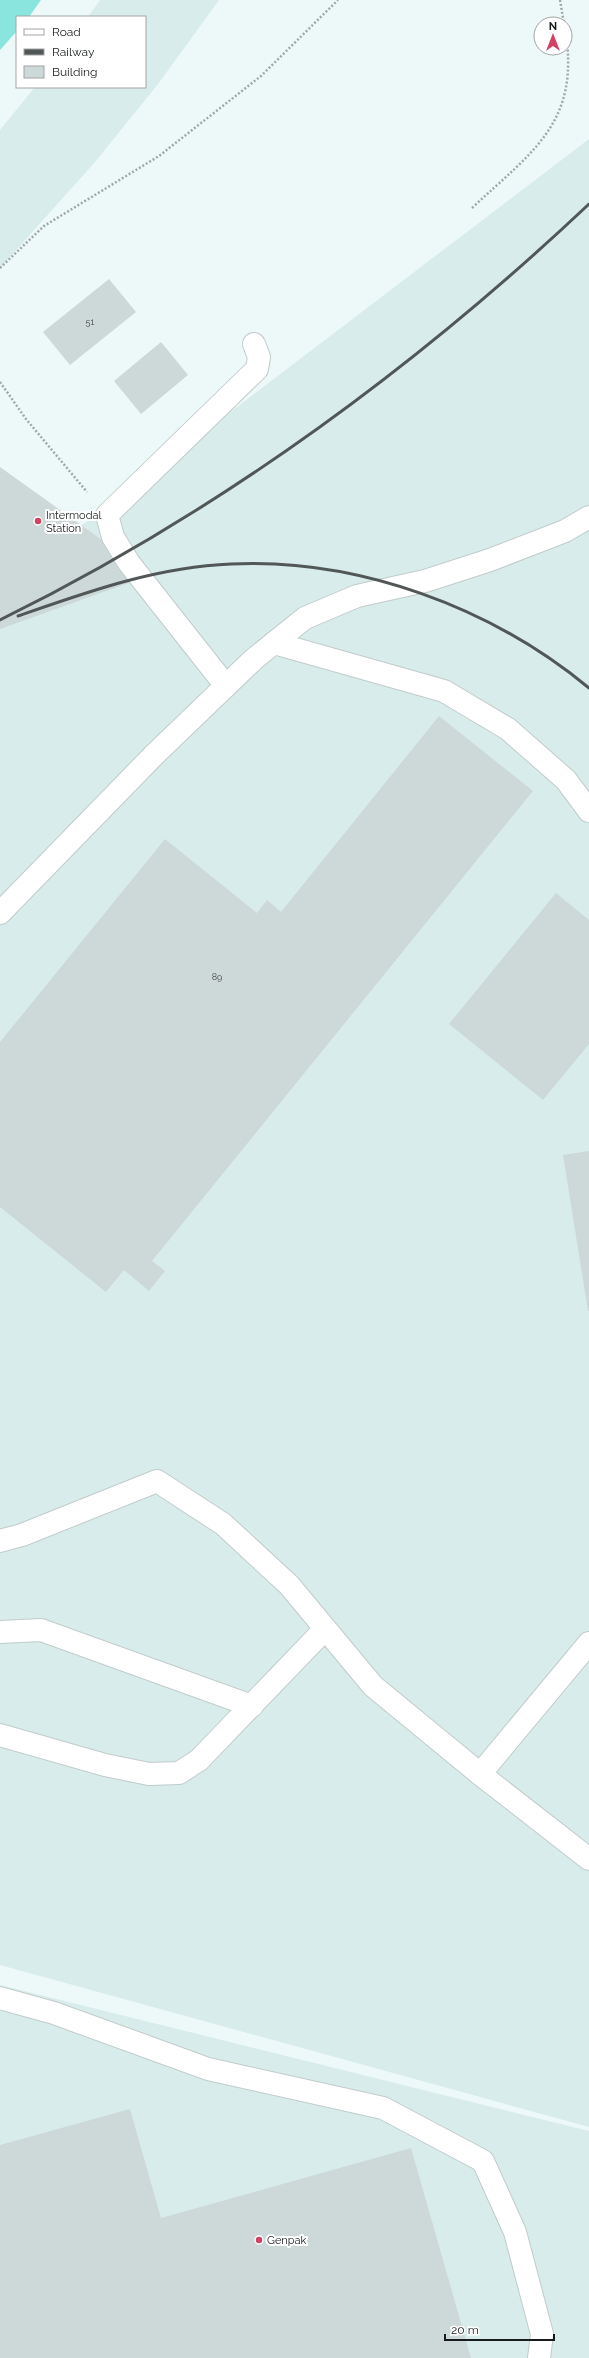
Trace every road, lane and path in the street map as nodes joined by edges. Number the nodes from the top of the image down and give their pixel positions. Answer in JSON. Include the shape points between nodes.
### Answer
{"nodes":[{"id":1,"x":338,"y":0,"type":"edge"},
{"id":2,"x":560,"y":0,"type":"edge"},
{"id":3,"x":563,"y":16,"type":"edge"},
{"id":4,"x":568,"y":56,"type":"edge"},
{"id":5,"x":472,"y":208,"type":"dead end"},
{"id":6,"x":0,"y":268,"type":"edge"},
{"id":7,"x":254,"y":344,"type":"dead end"},
{"id":8,"x":0,"y":382,"type":"edge"},
{"id":9,"x":107,"y":516,"type":"junction"},
{"id":10,"x":589,"y":517,"type":"edge"},
{"id":11,"x":274,"y":643,"type":"junction"},
{"id":12,"x":226,"y":686,"type":"junction"},
{"id":13,"x":589,"y":811,"type":"edge"},
{"id":14,"x":0,"y":913,"type":"edge"},
{"id":15,"x":0,"y":1541,"type":"edge"},
{"id":16,"x":325,"y":1629,"type":"junction"},
{"id":17,"x":0,"y":1632,"type":"edge"},
{"id":18,"x":589,"y":1643,"type":"edge"},
{"id":19,"x":252,"y":1706,"type":"junction"},
{"id":20,"x":0,"y":1735,"type":"edge"},
{"id":21,"x":480,"y":1774,"type":"junction"},
{"id":22,"x":589,"y":1859,"type":"edge"},
{"id":23,"x":0,"y":1998,"type":"edge"},
{"id":24,"x":538,"y":2358,"type":"edge"}],
"edges":[{"from":1,"to":6,"type":"path","via":[[261,76],[159,156],[44,226]]},
{"from":2,"to":3,"type":"path"},
{"from":4,"to":5,"type":"path","via":[[568,81],[551,130],[530,154]]},
{"from":7,"to":9,"type":"lane","via":[[259,357],[257,369]]},
{"from":8,"to":9,"type":"path","via":[[26,419]]},
{"from":9,"to":12,"type":"lane","via":[[113,537],[129,563]]},
{"from":10,"to":11,"type":"lane","via":[[565,531],[490,560],[425,581],[357,596],[305,618]]},
{"from":11,"to":12,"type":"lane"},
{"from":11,"to":13,"type":"lane","via":[[444,691],[508,729],[566,780]]},
{"from":12,"to":14,"type":"lane","via":[[154,755]]},
{"from":15,"to":16,"type":"lane","via":[[22,1535],[157,1481],[223,1524],[288,1585]]},
{"from":16,"to":19,"type":"lane"},
{"from":16,"to":21,"type":"lane","via":[[373,1686]]},
{"from":17,"to":19,"type":"lane","via":[[41,1630]]},
{"from":18,"to":21,"type":"lane"},
{"from":19,"to":20,"type":"lane","via":[[200,1760],[180,1773],[149,1774],[105,1765]]},
{"from":21,"to":22,"type":"lane"},
{"from":23,"to":24,"type":"lane","via":[[54,2013],[208,2069],[383,2108],[483,2162],[515,2232],[542,2334]]}]}
